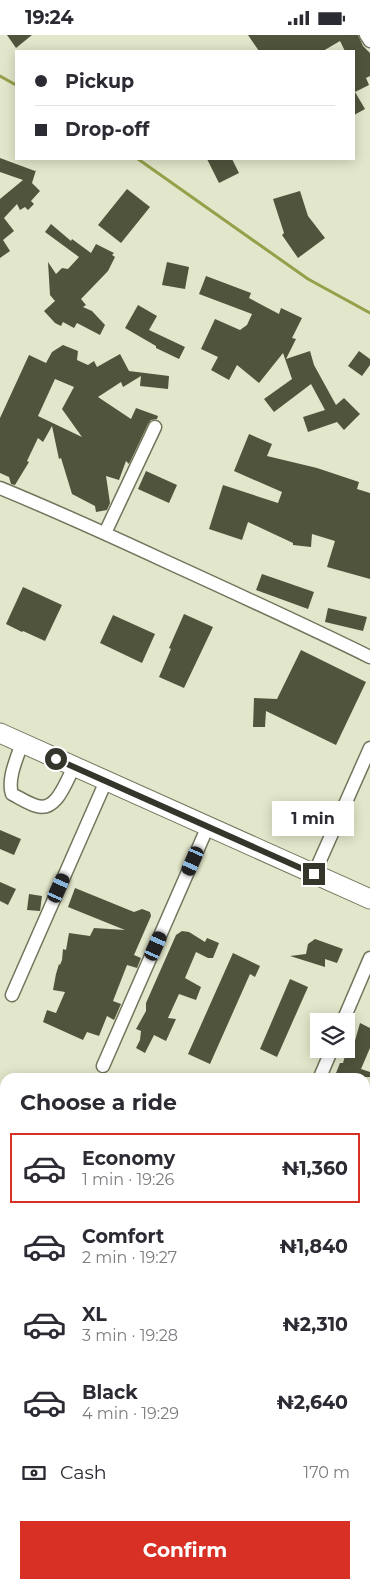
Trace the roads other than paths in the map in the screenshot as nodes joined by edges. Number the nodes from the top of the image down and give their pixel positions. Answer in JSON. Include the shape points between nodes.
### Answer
{"nodes":[{"id":1,"x":366,"y":35,"type":"edge"},
{"id":2,"x":370,"y":41,"type":"edge"},
{"id":3,"x":155,"y":427,"type":"dead end"},
{"id":4,"x":0,"y":488,"type":"edge"},
{"id":5,"x":104,"y":533,"type":"junction"},
{"id":6,"x":370,"y":657,"type":"edge"},
{"id":7,"x":0,"y":733,"type":"edge"},
{"id":8,"x":22,"y":743,"type":"junction"},
{"id":9,"x":370,"y":748,"type":"edge"},
{"id":10,"x":74,"y":767,"type":"junction"},
{"id":11,"x":106,"y":781,"type":"junction"},
{"id":12,"x":208,"y":826,"type":"junction"},
{"id":13,"x":314,"y":874,"type":"junction"},
{"id":14,"x":370,"y":899,"type":"edge"},
{"id":15,"x":370,"y":958,"type":"edge"},
{"id":16,"x":12,"y":995,"type":"dead end"},
{"id":17,"x":347,"y":1013,"type":"edge"},
{"id":18,"x":328,"y":1058,"type":"edge"},
{"id":19,"x":103,"y":1066,"type":"dead end"},
{"id":20,"x":322,"y":1073,"type":"edge"}],
"edges":[{"from":1,"to":2,"type":"street"},
{"from":3,"to":5,"type":"street"},
{"from":4,"to":5,"type":"street"},
{"from":5,"to":6,"type":"street"},
{"from":7,"to":8,"type":"highway"},
{"from":8,"to":10,"type":"highway"},
{"from":8,"to":10,"type":"street","via":[[10,788],[12,794],[38,807],[55,803]]},
{"from":9,"to":13,"type":"street"},
{"from":10,"to":11,"type":"highway"},
{"from":11,"to":12,"type":"highway"},
{"from":11,"to":16,"type":"street"},
{"from":12,"to":13,"type":"highway"},
{"from":12,"to":19,"type":"street"},
{"from":13,"to":14,"type":"highway"},
{"from":15,"to":17,"type":"street"},
{"from":18,"to":20,"type":"street"}]}
